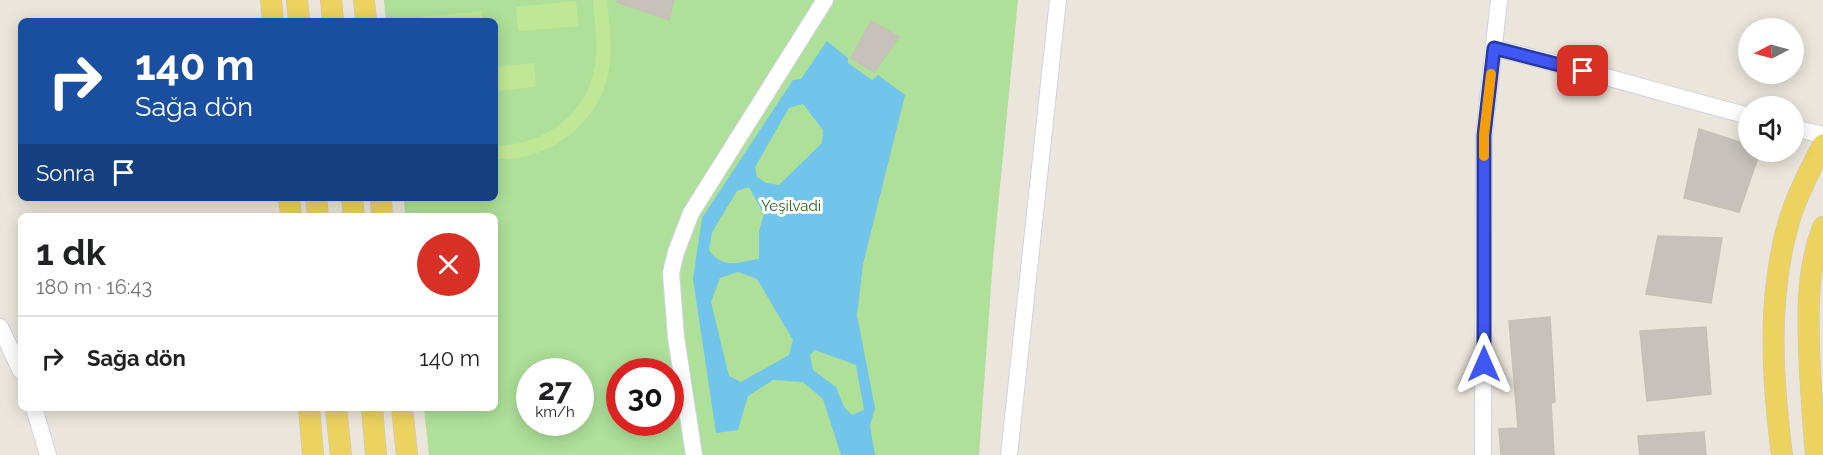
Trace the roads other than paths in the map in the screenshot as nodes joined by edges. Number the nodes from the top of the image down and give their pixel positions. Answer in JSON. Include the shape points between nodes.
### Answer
{"nodes":[{"id":1,"x":271,"y":0,"type":"edge"},
{"id":2,"x":297,"y":0,"type":"edge"},
{"id":3,"x":331,"y":0,"type":"edge"},
{"id":4,"x":364,"y":0,"type":"edge"},
{"id":5,"x":825,"y":0,"type":"edge"},
{"id":6,"x":1058,"y":0,"type":"edge"},
{"id":7,"x":1499,"y":0,"type":"edge"},
{"id":8,"x":273,"y":18,"type":"edge"},
{"id":9,"x":299,"y":18,"type":"edge"},
{"id":10,"x":333,"y":18,"type":"edge"},
{"id":11,"x":366,"y":18,"type":"edge"},
{"id":12,"x":1494,"y":48,"type":"junction"},
{"id":13,"x":1738,"y":113,"type":"edge"},
{"id":14,"x":1804,"y":130,"type":"edge"},
{"id":15,"x":1823,"y":135,"type":"edge"},
{"id":16,"x":1823,"y":145,"type":"edge"},
{"id":17,"x":1823,"y":227,"type":"edge"},
{"id":18,"x":0,"y":327,"type":"edge"},
{"id":19,"x":18,"y":365,"type":"edge"},
{"id":20,"x":35,"y":411,"type":"edge"},
{"id":21,"x":309,"y":411,"type":"edge"},
{"id":22,"x":336,"y":411,"type":"edge"},
{"id":23,"x":372,"y":411,"type":"edge"},
{"id":24,"x":402,"y":411,"type":"edge"},
{"id":25,"x":48,"y":455,"type":"edge"},
{"id":26,"x":313,"y":455,"type":"edge"},
{"id":27,"x":341,"y":455,"type":"edge"},
{"id":28,"x":376,"y":455,"type":"edge"},
{"id":29,"x":407,"y":455,"type":"edge"},
{"id":30,"x":694,"y":455,"type":"edge"},
{"id":31,"x":1010,"y":455,"type":"edge"},
{"id":32,"x":1483,"y":455,"type":"edge"},
{"id":33,"x":1782,"y":455,"type":"edge"},
{"id":34,"x":1816,"y":455,"type":"edge"}],
"edges":[{"from":1,"to":8,"type":"main road"},
{"from":2,"to":9,"type":"main road"},
{"from":3,"to":10,"type":"main road"},
{"from":4,"to":11,"type":"main road"},
{"from":5,"to":30,"type":"street","via":[[691,213],[675,252],[671,273],[676,337]]},
{"from":6,"to":31,"type":"street"},
{"from":7,"to":12,"type":"street"},
{"from":12,"to":13,"type":"street"},
{"from":12,"to":32,"type":"street","via":[[1484,135]]},
{"from":14,"to":15,"type":"street"},
{"from":16,"to":33,"type":"main road","via":[[1790,220],[1779,266],[1773,318],[1774,380]]},
{"from":17,"to":34,"type":"main road","via":[[1808,301]]},
{"from":18,"to":19,"type":"street"},
{"from":20,"to":25,"type":"street"},
{"from":21,"to":26,"type":"main road"},
{"from":22,"to":27,"type":"main road"},
{"from":23,"to":28,"type":"main road"},
{"from":24,"to":29,"type":"main road"}]}
